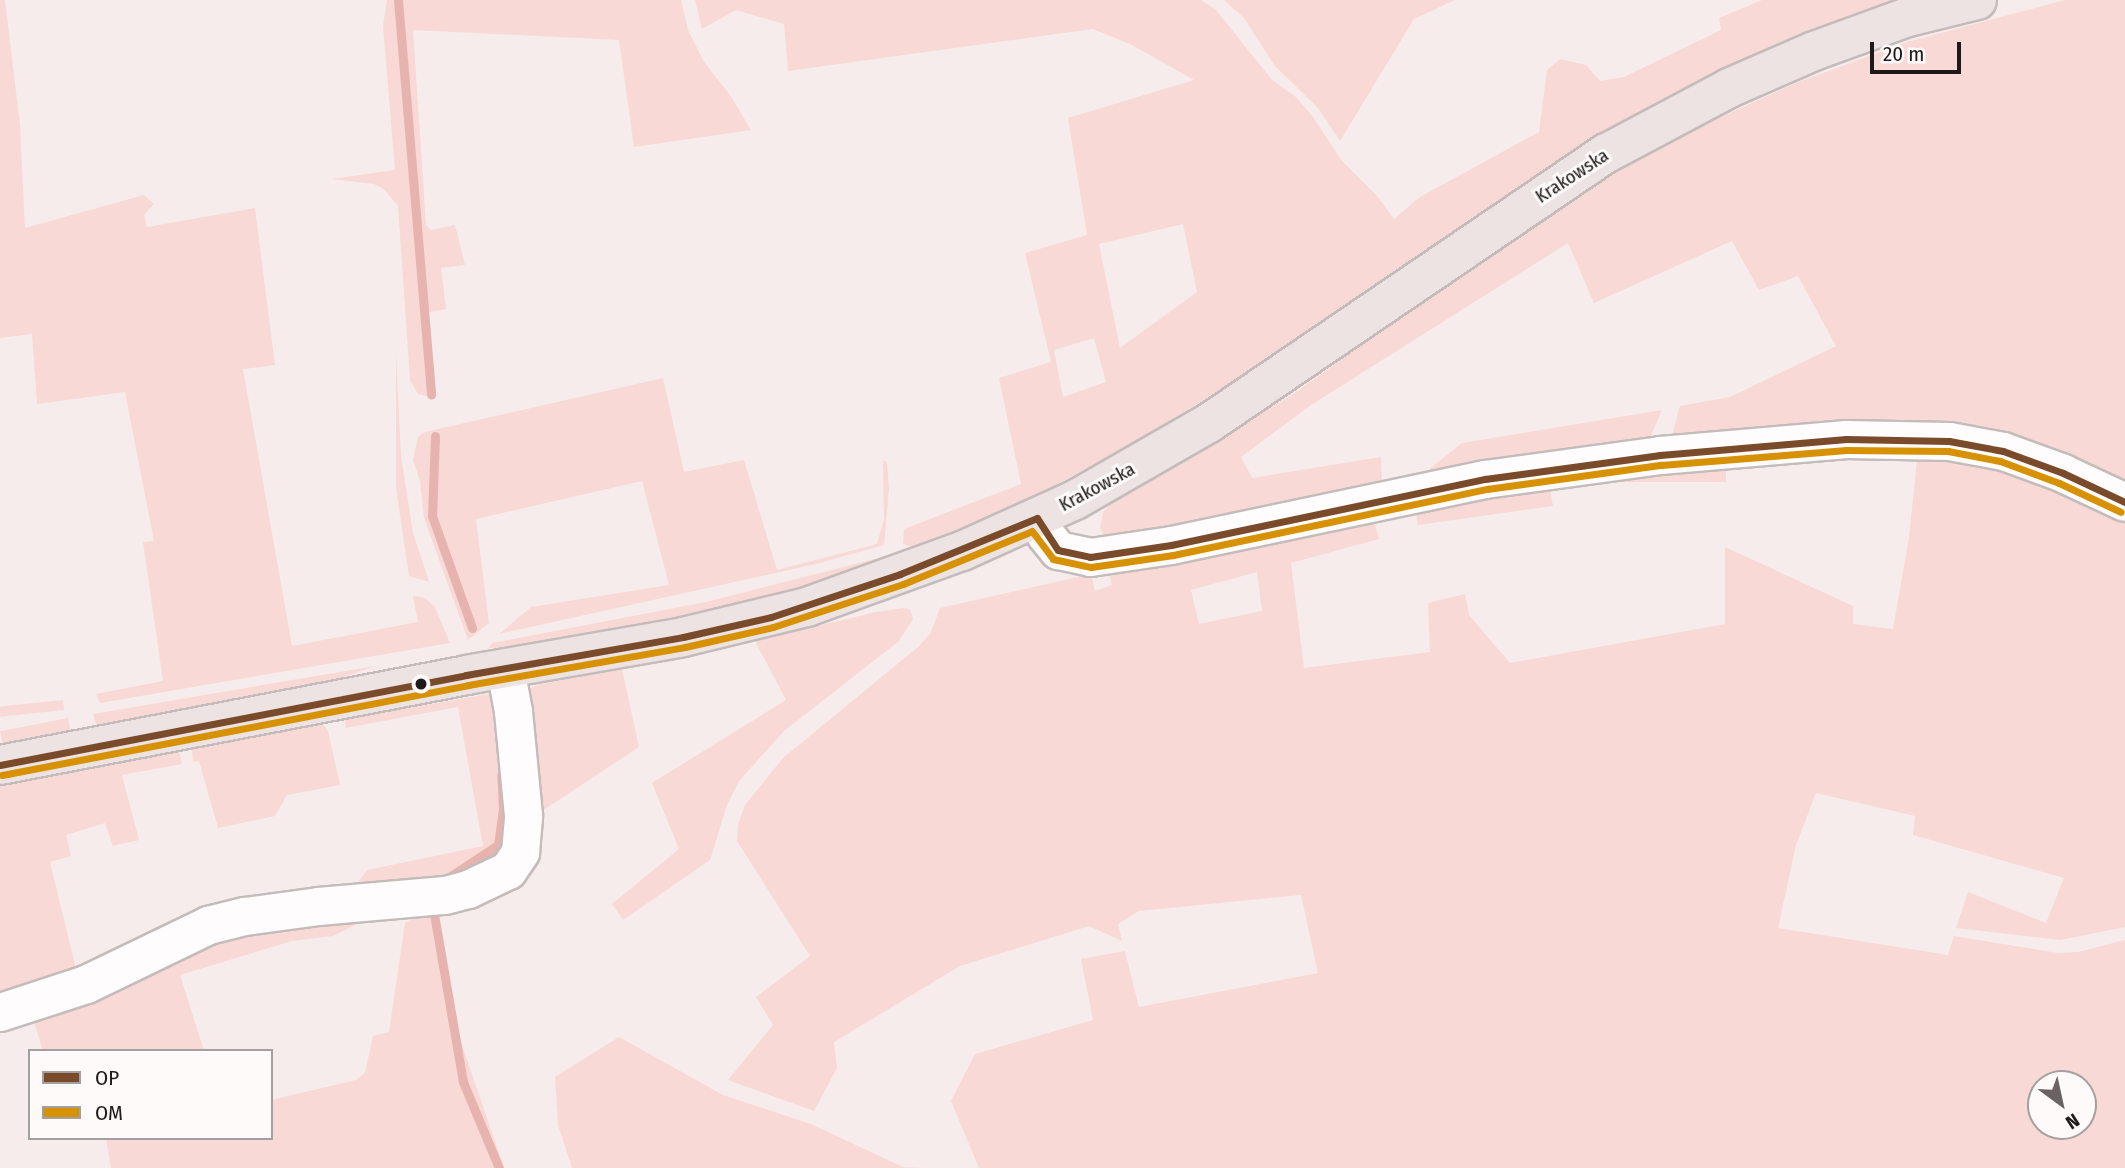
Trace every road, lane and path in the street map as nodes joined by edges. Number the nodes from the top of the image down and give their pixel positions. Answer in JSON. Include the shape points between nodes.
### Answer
{"nodes":[{"id":1,"x":1977,"y":0,"type":"edge"},
{"id":2,"x":2125,"y":502,"type":"edge"},
{"id":3,"x":1037,"y":518,"type":"junction"},
{"id":4,"x":505,"y":668,"type":"junction"},
{"id":5,"x":0,"y":765,"type":"edge"},
{"id":6,"x":0,"y":1012,"type":"edge"}],
"edges":[{"from":1,"to":3,"type":"main road","name":"Krakowska","via":[[1814,51],[1730,88],[1607,153],[1209,423]]},
{"from":2,"to":3,"type":"street","via":[[2003,451],[1949,441],[1846,439],[1660,455],[1485,479],[1171,545],[1090,557],[1058,550]]},
{"from":3,"to":4,"type":"main road","name":"Krakowska","via":[[962,551],[795,610],[683,637]]},
{"from":4,"to":5,"type":"main road","name":"Krakowska"},
{"from":4,"to":6,"type":"street","via":[[523,815],[520,852],[508,870],[445,895],[318,905],[208,925],[86,984]]}]}
